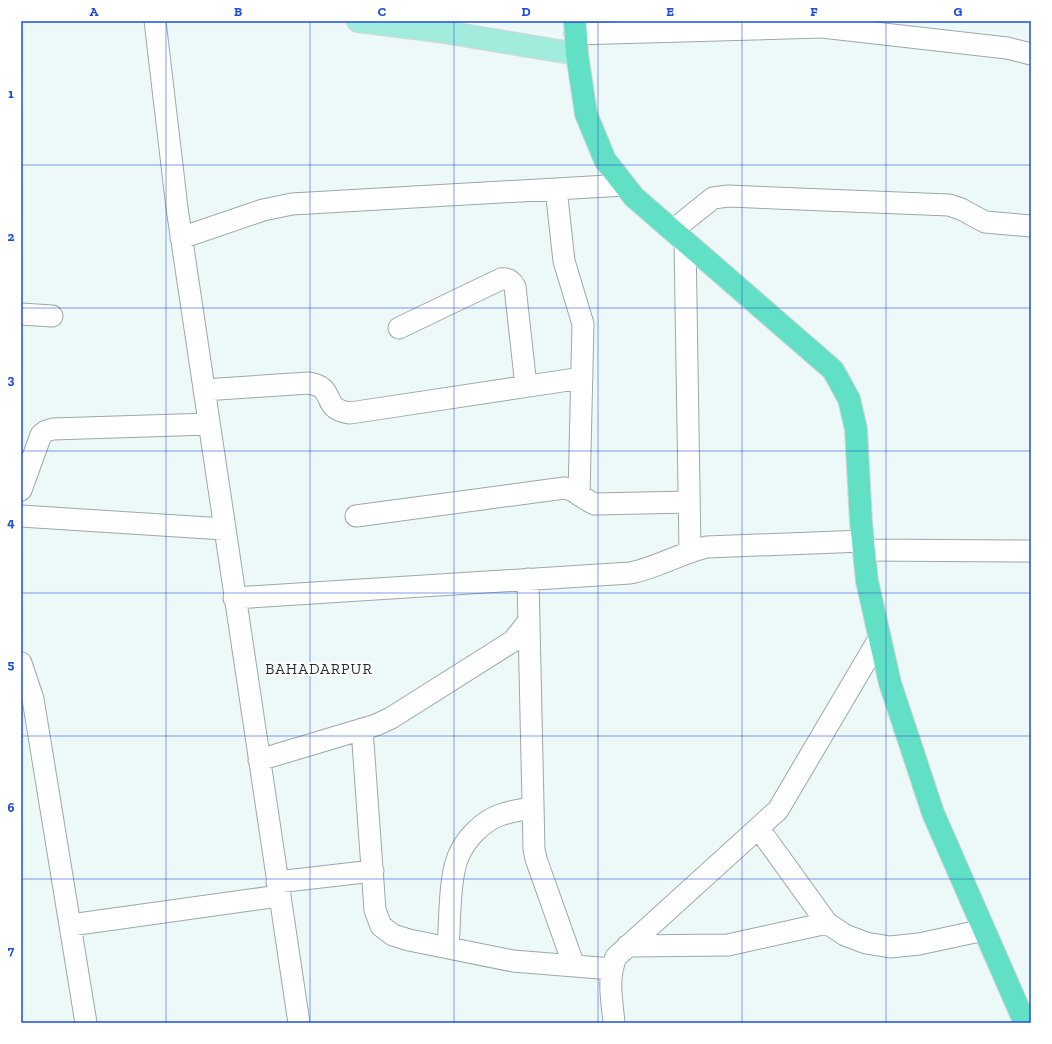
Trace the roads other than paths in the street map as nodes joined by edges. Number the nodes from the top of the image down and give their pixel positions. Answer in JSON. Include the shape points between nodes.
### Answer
{"nodes":[{"id":1,"x":156,"y":21,"type":"edge"},
{"id":2,"x":358,"y":21,"type":"edge"},
{"id":3,"x":576,"y":36,"type":"edge"},
{"id":4,"x":1031,"y":54,"type":"edge"},
{"id":5,"x":624,"y":185,"type":"junction"},
{"id":6,"x":556,"y":189,"type":"junction"},
{"id":7,"x":1031,"y":226,"type":"edge"},
{"id":8,"x":679,"y":236,"type":"junction"},
{"id":9,"x":182,"y":238,"type":"junction"},
{"id":10,"x":21,"y":314,"type":"edge"},
{"id":11,"x":52,"y":316,"type":"dead end"},
{"id":12,"x":399,"y":328,"type":"dead end"},
{"id":13,"x":582,"y":378,"type":"junction"},
{"id":14,"x":526,"y":386,"type":"junction"},
{"id":15,"x":204,"y":390,"type":"junction"},
{"id":16,"x":209,"y":424,"type":"junction"},
{"id":17,"x":21,"y":490,"type":"edge"},
{"id":18,"x":579,"y":495,"type":"junction"},
{"id":19,"x":689,"y":502,"type":"junction"},
{"id":20,"x":21,"y":516,"type":"edge"},
{"id":21,"x":356,"y":516,"type":"dead end"},
{"id":22,"x":224,"y":529,"type":"junction"},
{"id":23,"x":863,"y":545,"type":"junction"},
{"id":24,"x":690,"y":551,"type":"junction"},
{"id":25,"x":1031,"y":551,"type":"edge"},
{"id":26,"x":528,"y":579,"type":"junction"},
{"id":27,"x":234,"y":598,"type":"junction"},
{"id":28,"x":528,"y":622,"type":"junction"},
{"id":29,"x":880,"y":637,"type":"junction"},
{"id":30,"x":21,"y":663,"type":"edge"},
{"id":31,"x":27,"y":697,"type":"edge"},
{"id":32,"x":362,"y":729,"type":"junction"},
{"id":33,"x":259,"y":760,"type":"junction"},
{"id":34,"x":533,"y":807,"type":"junction"},
{"id":35,"x":759,"y":829,"type":"junction"},
{"id":36,"x":373,"y":871,"type":"junction"},
{"id":37,"x":278,"y":889,"type":"junction"},
{"id":38,"x":827,"y":923,"type":"junction"},
{"id":39,"x":71,"y":925,"type":"junction"},
{"id":40,"x":984,"y":930,"type":"junction"},
{"id":41,"x":627,"y":946,"type":"junction"},
{"id":42,"x":448,"y":948,"type":"junction"},
{"id":43,"x":574,"y":966,"type":"junction"},
{"id":44,"x":612,"y":969,"type":"junction"},
{"id":45,"x":86,"y":1023,"type":"edge"},
{"id":46,"x":298,"y":1023,"type":"edge"},
{"id":47,"x":614,"y":1023,"type":"edge"},
{"id":48,"x":1025,"y":1023,"type":"edge"}],
"edges":[{"from":1,"to":9,"type":"street"},
{"from":2,"to":3,"type":"main road","via":[[438,31]]},
{"from":3,"to":4,"type":"street","via":[[822,27],[1007,48]]},
{"from":3,"to":5,"type":"highway","via":[[586,114],[604,160]]},
{"from":5,"to":6,"type":"street"},
{"from":5,"to":8,"type":"highway"},
{"from":6,"to":9,"type":"street","via":[[282,205]]},
{"from":6,"to":13,"type":"street","via":[[564,261],[583,324]]},
{"from":7,"to":8,"type":"street","via":[[985,222],[949,205],[728,196],[713,198]]},
{"from":8,"to":19,"type":"street"},
{"from":8,"to":23,"type":"highway","via":[[833,370],[849,399],[856,428]]},
{"from":9,"to":15,"type":"street"},
{"from":10,"to":11,"type":"street"},
{"from":12,"to":14,"type":"street","via":[[506,278],[512,281],[515,287]]},
{"from":13,"to":14,"type":"street"},
{"from":13,"to":18,"type":"street"},
{"from":14,"to":15,"type":"street","via":[[350,413],[333,408],[324,388],[316,384]]},
{"from":15,"to":16,"type":"street"},
{"from":16,"to":17,"type":"street","via":[[46,431],[41,435]]},
{"from":16,"to":22,"type":"street"},
{"from":18,"to":19,"type":"street","via":[[595,504]]},
{"from":18,"to":21,"type":"street","via":[[571,489],[564,488]]},
{"from":19,"to":24,"type":"street"},
{"from":20,"to":22,"type":"street"},
{"from":22,"to":27,"type":"street"},
{"from":23,"to":24,"type":"street","via":[[707,547]]},
{"from":23,"to":25,"type":"street"},
{"from":23,"to":29,"type":"highway","via":[[867,581]]},
{"from":24,"to":26,"type":"street","via":[[637,572]]},
{"from":26,"to":27,"type":"street"},
{"from":26,"to":28,"type":"street"},
{"from":27,"to":33,"type":"street"},
{"from":28,"to":32,"type":"street","via":[[513,641],[406,710]]},
{"from":28,"to":34,"type":"street"},
{"from":29,"to":35,"type":"street","via":[[785,800],[771,819]]},
{"from":29,"to":40,"type":"highway","via":[[890,683],[933,814]]},
{"from":30,"to":31,"type":"street"},
{"from":31,"to":39,"type":"street"},
{"from":32,"to":33,"type":"street"},
{"from":32,"to":36,"type":"street"},
{"from":33,"to":37,"type":"street"},
{"from":34,"to":42,"type":"street","via":[[500,815],[482,825],[467,841],[458,856],[454,872]]},
{"from":34,"to":43,"type":"street","via":[[536,859]]},
{"from":35,"to":38,"type":"street"},
{"from":35,"to":41,"type":"street"},
{"from":36,"to":37,"type":"street"},
{"from":36,"to":42,"type":"street","via":[[375,910],[381,926],[393,935]]},
{"from":37,"to":39,"type":"street"},
{"from":37,"to":46,"type":"street"},
{"from":38,"to":40,"type":"street","via":[[845,935],[866,943],[890,947],[919,944]]},
{"from":38,"to":41,"type":"street","via":[[728,945]]},
{"from":39,"to":45,"type":"street"},
{"from":40,"to":48,"type":"highway"},
{"from":41,"to":44,"type":"street","via":[[616,957]]},
{"from":42,"to":43,"type":"street","via":[[512,961]]},
{"from":43,"to":44,"type":"street"},
{"from":44,"to":47,"type":"street","via":[[610,983]]}]}
